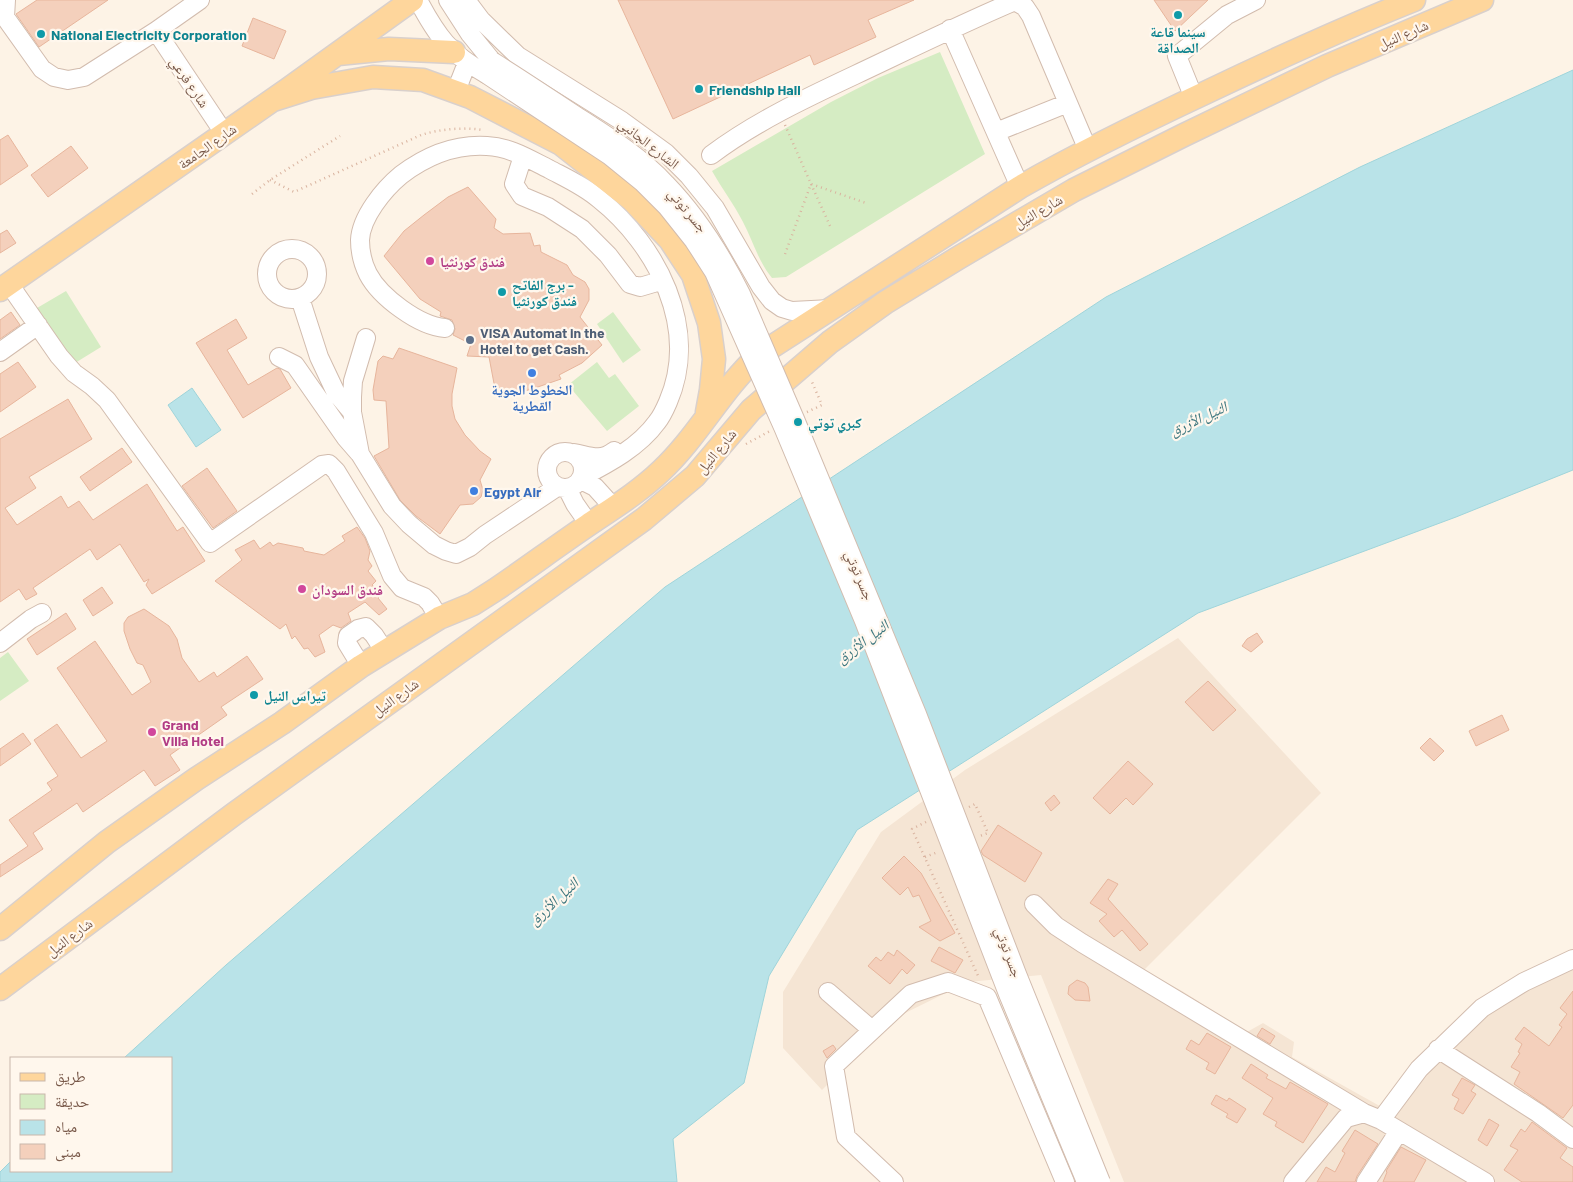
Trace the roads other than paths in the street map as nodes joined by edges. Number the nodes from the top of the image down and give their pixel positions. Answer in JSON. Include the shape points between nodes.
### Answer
{"nodes":[{"id":1,"x":6,"y":0,"type":"edge"},
{"id":2,"x":200,"y":0,"type":"edge"},
{"id":3,"x":412,"y":0,"type":"edge"},
{"id":4,"x":418,"y":0,"type":"edge"},
{"id":5,"x":448,"y":0,"type":"edge"},
{"id":6,"x":466,"y":0,"type":"edge"},
{"id":7,"x":1256,"y":0,"type":"edge"},
{"id":8,"x":1414,"y":0,"type":"edge"},
{"id":9,"x":1482,"y":0,"type":"edge"},
{"id":10,"x":1370,"y":17,"type":"junction"},
{"id":11,"x":950,"y":29,"type":"junction"},
{"id":12,"x":156,"y":31,"type":"junction"},
{"id":13,"x":1383,"y":42,"type":"junction"},
{"id":14,"x":337,"y":54,"type":"junction"},
{"id":15,"x":461,"y":58,"type":"junction"},
{"id":16,"x":489,"y":68,"type":"junction"},
{"id":17,"x":456,"y":91,"type":"junction"},
{"id":18,"x":1194,"y":98,"type":"junction"},
{"id":19,"x":273,"y":100,"type":"junction"},
{"id":20,"x":1068,"y":103,"type":"junction"},
{"id":21,"x":996,"y":132,"type":"junction"},
{"id":22,"x":224,"y":133,"type":"junction"},
{"id":23,"x":1088,"y":150,"type":"junction"},
{"id":24,"x":712,"y":155,"type":"dead end"},
{"id":25,"x":521,"y":160,"type":"junction"},
{"id":26,"x":1060,"y":164,"type":"junction"},
{"id":27,"x":1020,"y":187,"type":"junction"},
{"id":28,"x":1074,"y":190,"type":"junction"},
{"id":29,"x":657,"y":282,"type":"junction"},
{"id":30,"x":5,"y":287,"type":"edge"},
{"id":31,"x":300,"y":298,"type":"dead end"},
{"id":32,"x":831,"y":309,"type":"junction"},
{"id":33,"x":441,"y":323,"type":"dead end"},
{"id":34,"x":38,"y":325,"type":"junction"},
{"id":35,"x":366,"y":338,"type":"dead end"},
{"id":36,"x":0,"y":352,"type":"edge"},
{"id":37,"x":279,"y":357,"type":"dead end"},
{"id":38,"x":352,"y":412,"type":"junction"},
{"id":39,"x":704,"y":422,"type":"junction"},
{"id":40,"x":574,"y":453,"type":"junction"},
{"id":41,"x":360,"y":454,"type":"junction"},
{"id":42,"x":572,"y":483,"type":"junction"},
{"id":43,"x":614,"y":508,"type":"junction"},
{"id":44,"x":589,"y":524,"type":"junction"},
{"id":45,"x":42,"y":613,"type":"dead end"},
{"id":46,"x":438,"y":618,"type":"junction"},
{"id":47,"x":0,"y":642,"type":"edge"},
{"id":48,"x":385,"y":652,"type":"junction"},
{"id":49,"x":361,"y":666,"type":"junction"},
{"id":50,"x":1034,"y":904,"type":"dead end"},
{"id":51,"x":0,"y":929,"type":"edge"},
{"id":52,"x":1573,"y":958,"type":"edge"},
{"id":53,"x":0,"y":989,"type":"edge"},
{"id":54,"x":828,"y":992,"type":"dead end"},
{"id":55,"x":872,"y":1030,"type":"junction"},
{"id":56,"x":1438,"y":1049,"type":"junction"},
{"id":57,"x":1364,"y":1113,"type":"junction"},
{"id":58,"x":1381,"y":1120,"type":"junction"},
{"id":59,"x":1399,"y":1131,"type":"junction"},
{"id":60,"x":1573,"y":1139,"type":"edge"},
{"id":61,"x":1461,"y":1176,"type":"edge"},
{"id":62,"x":894,"y":1182,"type":"edge"},
{"id":63,"x":1065,"y":1182,"type":"edge"},
{"id":64,"x":1086,"y":1182,"type":"edge"},
{"id":65,"x":1101,"y":1182,"type":"edge"},
{"id":66,"x":1294,"y":1182,"type":"edge"},
{"id":67,"x":1366,"y":1182,"type":"edge"},
{"id":68,"x":1484,"y":1182,"type":"edge"}],
"edges":[{"from":1,"to":12,"type":"street","via":[[5,17],[42,69],[54,77],[68,80],[84,77]]},
{"from":2,"to":12,"type":"street"},
{"from":3,"to":14,"type":"main road","name":"شارع الجامعة"},
{"from":4,"to":15,"type":"street","via":[[434,30]]},
{"from":5,"to":16,"type":"street"},
{"from":6,"to":32,"type":"street","name":"الشارع الجانبي","via":[[481,20],[518,56],[622,121],[666,153],[715,208],[772,301],[792,311]]},
{"from":7,"to":18,"type":"street","via":[[1226,15],[1177,56]]},
{"from":8,"to":10,"type":"main road","name":"شارع النيل"},
{"from":9,"to":13,"type":"main road","name":"شارع النيل"},
{"from":10,"to":13,"type":"main road"},
{"from":10,"to":18,"type":"main road","name":"شارع النيل"},
{"from":11,"to":20,"type":"street","via":[[1015,1],[1025,7]]},
{"from":11,"to":21,"type":"street"},
{"from":11,"to":24,"type":"street","via":[[823,89],[728,142]]},
{"from":12,"to":22,"type":"street","name":"شارع فرعي"},
{"from":13,"to":28,"type":"main road","name":"شارع النيل","via":[[1269,93]]},
{"from":14,"to":15,"type":"main road","via":[[389,49]]},
{"from":14,"to":19,"type":"main road","name":"شارع الجامعة"},
{"from":15,"to":16,"type":"street"},
{"from":15,"to":17,"type":"street"},
{"from":16,"to":64,"type":"street","name":"جسر توتي","bridge":true,"via":[[642,182],[667,207],[714,272],[864,621],[1008,994]]},
{"from":16,"to":65,"type":"street","name":"جسر توتي","bridge":true,"via":[[623,147],[666,183],[708,234],[723,258],[749,312],[880,623]]},
{"from":17,"to":19,"type":"main road","via":[[423,80],[373,77],[312,88]]},
{"from":17,"to":39,"type":"main road","via":[[561,144],[631,199],[670,240],[693,275],[709,323],[714,359]]},
{"from":18,"to":23,"type":"main road","name":"شارع النيل"},
{"from":19,"to":22,"type":"main road","name":"شارع الجامعة"},
{"from":20,"to":21,"type":"street"},
{"from":20,"to":23,"type":"street"},
{"from":21,"to":27,"type":"street"},
{"from":22,"to":30,"type":"main road","name":"شارع الجامعة"},
{"from":23,"to":26,"type":"main road","name":"شارع النيل"},
{"from":25,"to":29,"type":"street","via":[[597,206],[640,252]]},
{"from":25,"to":29,"type":"street","via":[[514,184],[522,196],[548,207],[582,229],[604,249],[630,284],[640,287]]},
{"from":25,"to":33,"type":"street","via":[[502,148],[479,146],[451,150],[426,159],[390,184],[367,218],[360,238],[361,254],[366,272],[374,284],[423,322],[434,327]]},
{"from":25,"to":42,"type":"street","via":[[585,189],[620,218],[658,269],[674,310],[679,361],[674,387],[657,423],[616,459]]},
{"from":26,"to":27,"type":"main road","name":"شارع النيل"},
{"from":26,"to":28,"type":"main road"},
{"from":27,"to":32,"type":"main road","name":"شارع النيل"},
{"from":28,"to":53,"type":"main road","name":"شارع النيل","via":[[886,302],[830,342],[750,410],[694,476],[644,519],[242,808]]},
{"from":29,"to":40,"type":"street","via":[[666,311],[671,358],[660,402],[643,426],[609,455],[597,458]]},
{"from":30,"to":34,"type":"street"},
{"from":31,"to":38,"type":"street","via":[[319,357],[336,394]]},
{"from":32,"to":39,"type":"main road","name":"شارع النيل","via":[[759,355],[741,371]]},
{"from":34,"to":36,"type":"street"},
{"from":34,"to":46,"type":"street","via":[[74,374],[107,400],[210,543],[322,465],[329,464],[374,533],[392,576],[402,588],[424,597]]},
{"from":35,"to":38,"type":"street","via":[[353,381]]},
{"from":37,"to":41,"type":"street","via":[[295,365]]},
{"from":38,"to":41,"type":"street"},
{"from":39,"to":43,"type":"main road","name":"شارع النيل","via":[[662,470]]},
{"from":40,"to":42,"type":"street","via":[[583,463],[584,470]]},
{"from":40,"to":42,"type":"street","via":[[559,452],[546,468],[551,482]]},
{"from":41,"to":42,"type":"street","via":[[392,506],[409,524],[434,545],[456,554]]},
{"from":42,"to":43,"type":"street","via":[[595,487]]},
{"from":42,"to":44,"type":"street","via":[[575,504]]},
{"from":43,"to":44,"type":"main road","name":"شارع النيل"},
{"from":44,"to":46,"type":"main road","name":"شارع النيل","via":[[473,604]]},
{"from":45,"to":47,"type":"street"},
{"from":46,"to":48,"type":"main road","name":"شارع النيل"},
{"from":48,"to":49,"type":"main road","name":"شارع النيل"},
{"from":48,"to":49,"type":"street","via":[[366,628],[354,631],[347,642]]},
{"from":49,"to":51,"type":"main road","name":"شارع النيل","via":[[107,842]]},
{"from":50,"to":57,"type":"street","via":[[1052,922],[1082,943]]},
{"from":52,"to":56,"type":"street","via":[[1524,982],[1482,1008]]},
{"from":54,"to":55,"type":"street"},
{"from":55,"to":62,"type":"street","via":[[834,1066],[846,1137]]},
{"from":55,"to":63,"type":"street","via":[[911,994],[948,982],[987,997]]},
{"from":56,"to":58,"type":"street"},
{"from":56,"to":60,"type":"street"},
{"from":57,"to":58,"type":"street"},
{"from":57,"to":66,"type":"street","via":[[1346,1118]]},
{"from":58,"to":59,"type":"street"},
{"from":59,"to":61,"type":"street"},
{"from":59,"to":67,"type":"street"},
{"from":61,"to":68,"type":"street"}]}
